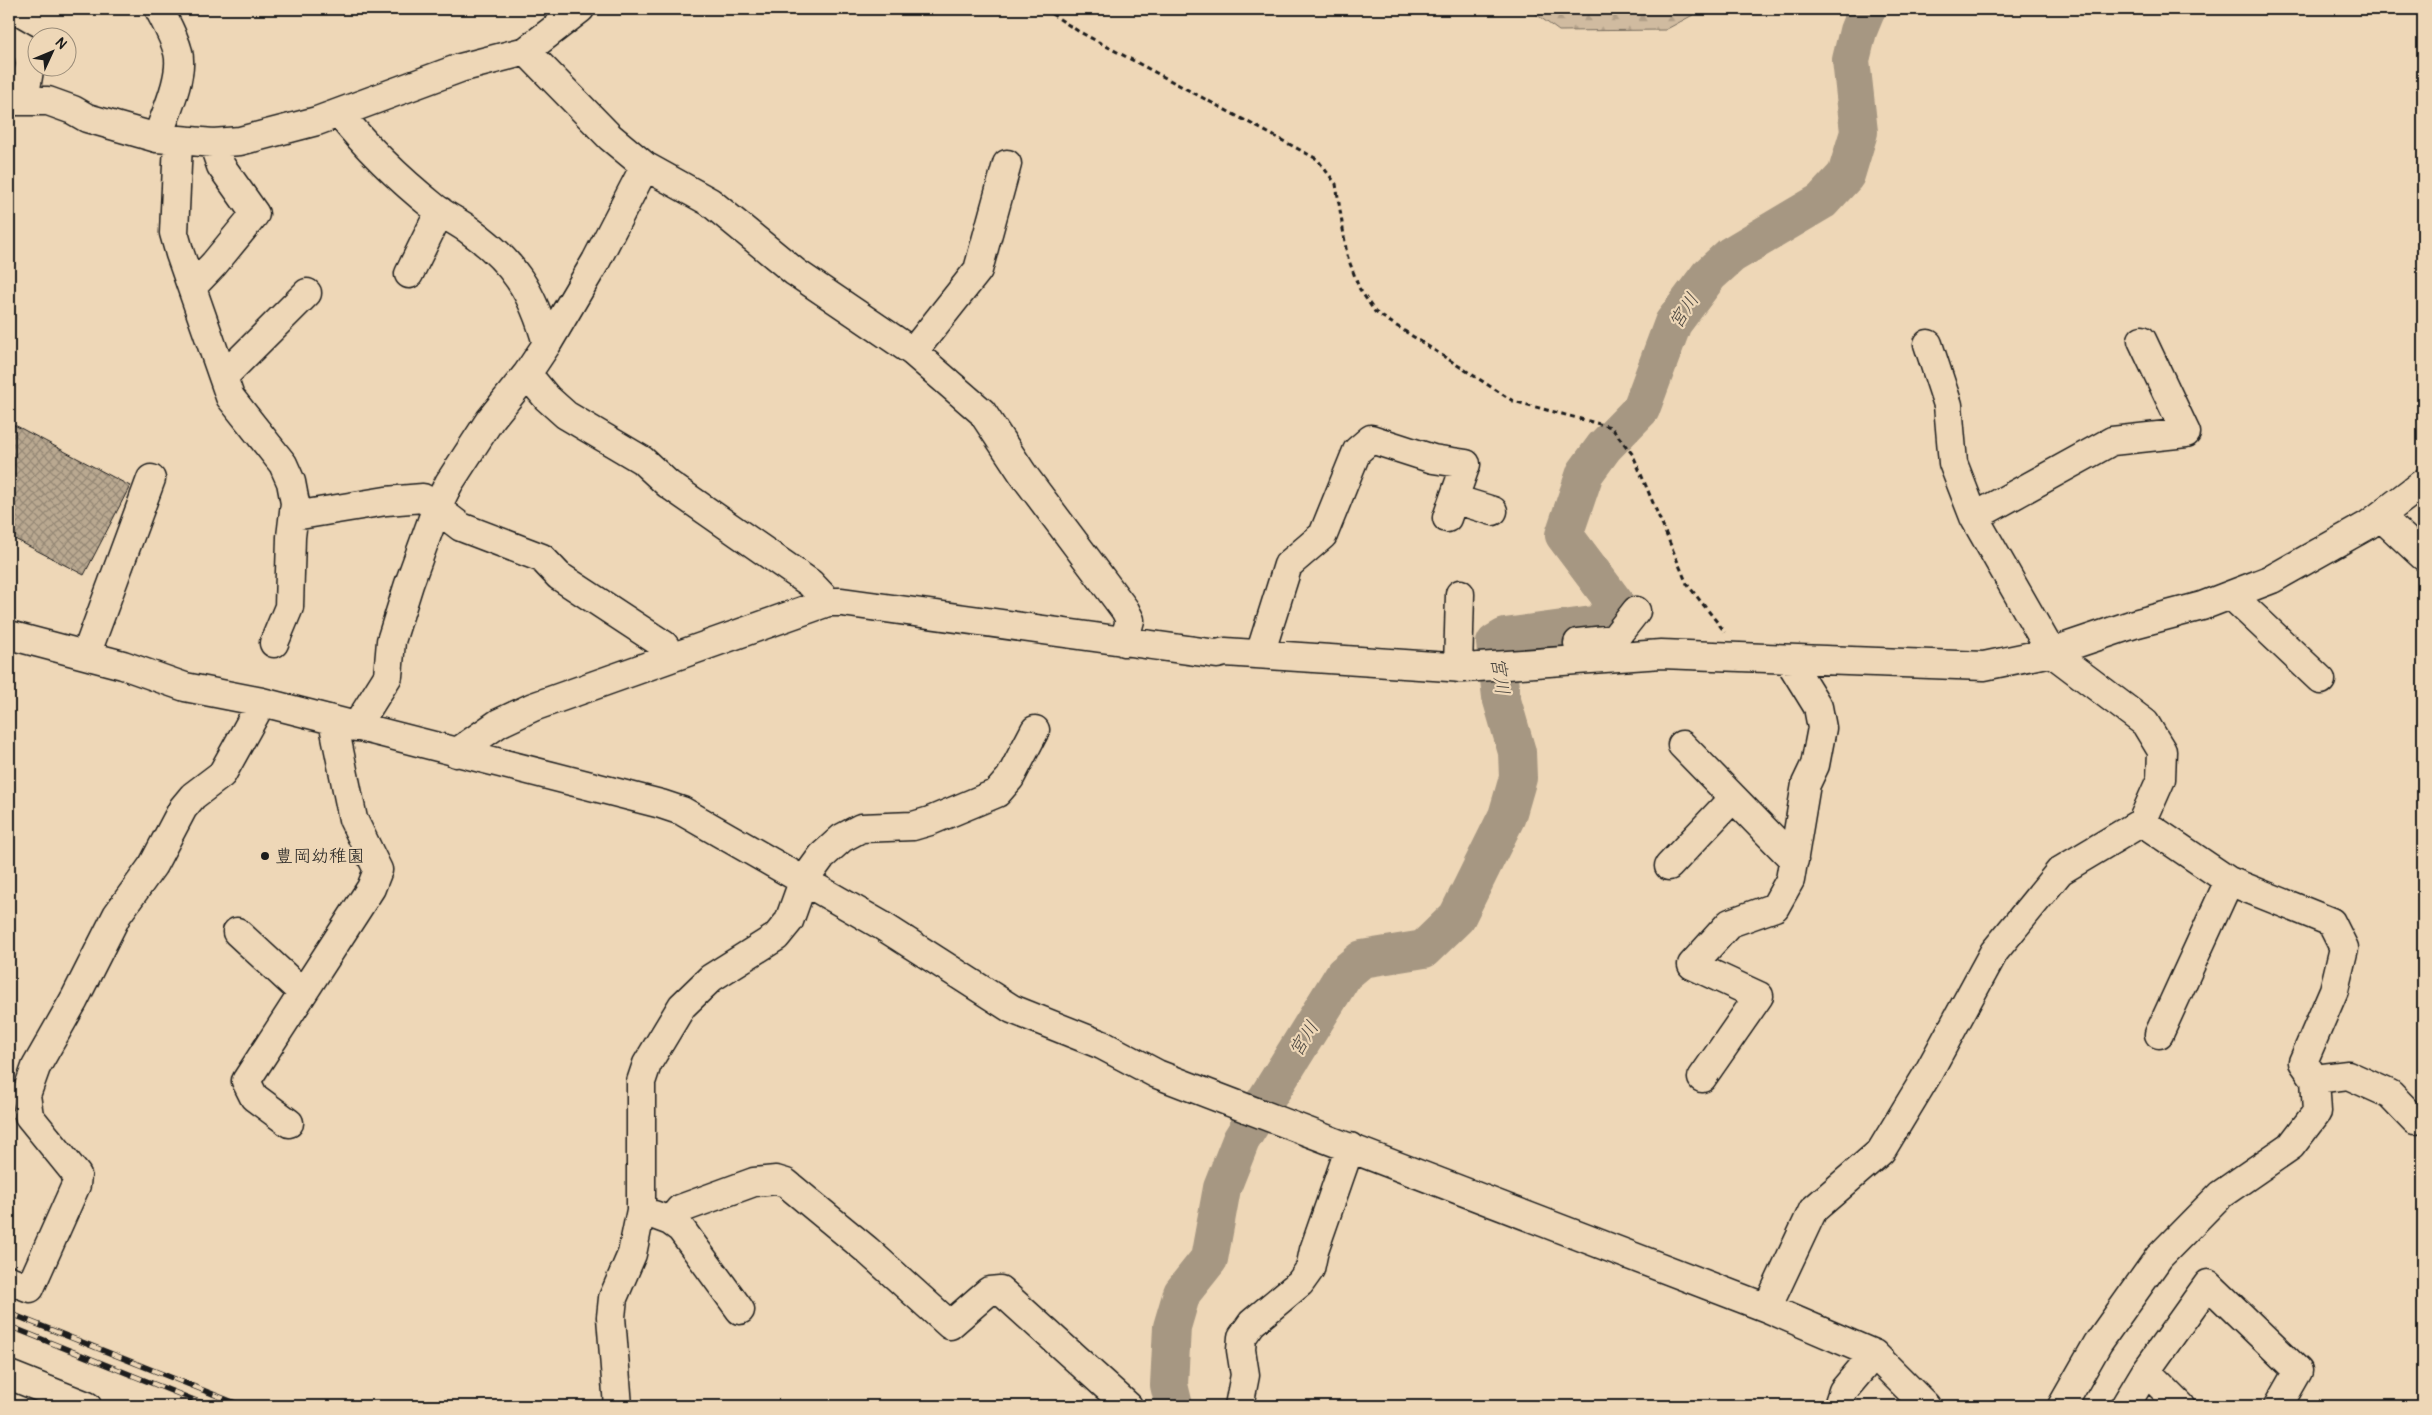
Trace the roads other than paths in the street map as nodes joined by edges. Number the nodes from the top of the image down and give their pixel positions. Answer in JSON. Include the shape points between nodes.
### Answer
{"nodes":[{"id":1,"x":159,"y":9,"type":"edge"},
{"id":2,"x":580,"y":9,"type":"edge"},
{"id":3,"x":9,"y":39,"type":"edge"},
{"id":4,"x":526,"y":50,"type":"junction"},
{"id":5,"x":16,"y":101,"type":"edge"},
{"id":6,"x":340,"y":113,"type":"junction"},
{"id":7,"x":168,"y":140,"type":"junction"},
{"id":8,"x":213,"y":143,"type":"junction"},
{"id":9,"x":1007,"y":164,"type":"dead end"},
{"id":10,"x":645,"y":166,"type":"junction"},
{"id":11,"x":440,"y":211,"type":"junction"},
{"id":12,"x":409,"y":274,"type":"dead end"},
{"id":13,"x":192,"y":287,"type":"junction"},
{"id":14,"x":307,"y":293,"type":"dead end"},
{"id":15,"x":2142,"y":340,"type":"dead end"},
{"id":16,"x":546,"y":344,"type":"junction"},
{"id":17,"x":1928,"y":344,"type":"dead end"},
{"id":18,"x":912,"y":352,"type":"junction"},
{"id":19,"x":527,"y":374,"type":"junction"},
{"id":20,"x":224,"y":376,"type":"junction"},
{"id":21,"x":151,"y":479,"type":"dead end"},
{"id":22,"x":2423,"y":483,"type":"edge"},
{"id":23,"x":437,"y":507,"type":"junction"},
{"id":24,"x":1493,"y":511,"type":"dead end"},
{"id":25,"x":294,"y":516,"type":"junction"},
{"id":26,"x":2380,"y":516,"type":"junction"},
{"id":27,"x":1974,"y":517,"type":"junction"},
{"id":28,"x":2423,"y":556,"type":"edge"},
{"id":29,"x":1460,"y":594,"type":"dead end"},
{"id":30,"x":2231,"y":595,"type":"junction"},
{"id":31,"x":828,"y":602,"type":"junction"},
{"id":32,"x":1636,"y":611,"type":"dead end"},
{"id":33,"x":9,"y":635,"type":"edge"},
{"id":34,"x":1124,"y":642,"type":"junction"},
{"id":35,"x":274,"y":643,"type":"dead end"},
{"id":36,"x":2051,"y":652,"type":"junction"},
{"id":37,"x":1260,"y":654,"type":"junction"},
{"id":38,"x":86,"y":655,"type":"junction"},
{"id":39,"x":672,"y":656,"type":"junction"},
{"id":40,"x":1789,"y":660,"type":"junction"},
{"id":41,"x":1526,"y":665,"type":"junction"},
{"id":42,"x":1461,"y":668,"type":"junction"},
{"id":43,"x":2321,"y":680,"type":"dead end"},
{"id":44,"x":262,"y":702,"type":"junction"},
{"id":45,"x":344,"y":724,"type":"junction"},
{"id":46,"x":1035,"y":730,"type":"dead end"},
{"id":47,"x":1682,"y":745,"type":"dead end"},
{"id":48,"x":456,"y":753,"type":"junction"},
{"id":49,"x":1733,"y":798,"type":"junction"},
{"id":50,"x":2142,"y":822,"type":"junction"},
{"id":51,"x":1794,"y":860,"type":"junction"},
{"id":52,"x":1669,"y":866,"type":"dead end"},
{"id":53,"x":804,"y":882,"type":"junction"},
{"id":54,"x":2229,"y":882,"type":"junction"},
{"id":55,"x":237,"y":932,"type":"dead end"},
{"id":56,"x":303,"y":993,"type":"junction"},
{"id":57,"x":2160,"y":1034,"type":"dead end"},
{"id":58,"x":1702,"y":1078,"type":"dead end"},
{"id":59,"x":2315,"y":1079,"type":"junction"},
{"id":60,"x":2415,"y":1120,"type":"dead end"},
{"id":61,"x":289,"y":1123,"type":"dead end"},
{"id":62,"x":1350,"y":1147,"type":"junction"},
{"id":63,"x":641,"y":1210,"type":"junction"},
{"id":64,"x":670,"y":1221,"type":"junction"},
{"id":65,"x":9,"y":1280,"type":"edge"},
{"id":66,"x":1767,"y":1308,"type":"junction"},
{"id":67,"x":740,"y":1310,"type":"dead end"},
{"id":68,"x":1874,"y":1354,"type":"junction"},
{"id":69,"x":2146,"y":1371,"type":"junction"},
{"id":70,"x":9,"y":1375,"type":"edge"},
{"id":71,"x":87,"y":1406,"type":"edge"},
{"id":72,"x":618,"y":1406,"type":"edge"},
{"id":73,"x":1128,"y":1406,"type":"edge"},
{"id":74,"x":1238,"y":1406,"type":"edge"},
{"id":75,"x":1838,"y":1406,"type":"edge"},
{"id":76,"x":1926,"y":1406,"type":"edge"},
{"id":77,"x":2062,"y":1406,"type":"edge"},
{"id":78,"x":2125,"y":1406,"type":"edge"},
{"id":79,"x":2181,"y":1406,"type":"edge"},
{"id":80,"x":2278,"y":1406,"type":"edge"}],
"edges":[{"from":1,"to":7,"type":"main road","via":[[178,54],[179,72]]},
{"from":2,"to":4,"type":"main road"},
{"from":3,"to":5,"type":"main road","via":[[28,50],[30,64]]},
{"from":4,"to":6,"type":"main road","via":[[460,68]]},
{"from":4,"to":10,"type":"main road","via":[[610,137]]},
{"from":5,"to":7,"type":"main road","via":[[48,101],[86,118]]},
{"from":6,"to":8,"type":"main road","via":[[240,141]]},
{"from":6,"to":11,"type":"main road","via":[[371,151]]},
{"from":7,"to":8,"type":"main road"},
{"from":7,"to":13,"type":"main road","via":[[174,233]]},
{"from":8,"to":13,"type":"main road","via":[[221,166],[256,214]]},
{"from":9,"to":18,"type":"main road","via":[[978,270]]},
{"from":10,"to":16,"type":"main road","via":[[596,261]]},
{"from":10,"to":18,"type":"main road","via":[[710,202],[794,272]]},
{"from":11,"to":12,"type":"main road"},
{"from":11,"to":16,"type":"main road","via":[[484,241],[509,265],[526,288]]},
{"from":13,"to":20,"type":"main road"},
{"from":14,"to":20,"type":"main road"},
{"from":15,"to":27,"type":"main road","via":[[2186,433],[2112,441]]},
{"from":16,"to":19,"type":"main road"},
{"from":17,"to":27,"type":"main road","via":[[1948,405],[1953,463]]},
{"from":18,"to":34,"type":"main road","via":[[982,412],[1023,474],[1125,610],[1130,620]]},
{"from":19,"to":23,"type":"main road","via":[[490,420]]},
{"from":19,"to":31,"type":"main road","via":[[566,415],[642,460],[668,484],[810,583]]},
{"from":20,"to":25,"type":"main road","via":[[230,396],[238,408],[283,464],[291,482]]},
{"from":21,"to":38,"type":"main road"},
{"from":22,"to":26,"type":"main road"},
{"from":23,"to":25,"type":"main road","via":[[423,498],[414,498]]},
{"from":23,"to":39,"type":"main road","via":[[461,527],[542,558],[559,576],[664,645]]},
{"from":23,"to":45,"type":"main road","via":[[391,641],[388,676]]},
{"from":24,"to":37,"type":"main road","via":[[1450,509],[1466,464],[1433,459],[1372,439],[1357,451],[1323,535],[1288,565]]},
{"from":25,"to":35,"type":"main road","via":[[289,606]]},
{"from":26,"to":28,"type":"main road"},
{"from":26,"to":30,"type":"main road","via":[[2302,564]]},
{"from":27,"to":36,"type":"main road"},
{"from":29,"to":42,"type":"main road"},
{"from":30,"to":36,"type":"main road"},
{"from":30,"to":43,"type":"main road"},
{"from":31,"to":34,"type":"main road"},
{"from":31,"to":39,"type":"main road"},
{"from":32,"to":41,"type":"main road","via":[[1614,639],[1548,646]]},
{"from":33,"to":38,"type":"main road"},
{"from":34,"to":37,"type":"main road","via":[[1216,654]]},
{"from":36,"to":40,"type":"main road","via":[[1984,666]]},
{"from":36,"to":50,"type":"main road","via":[[2144,723],[2162,751],[2161,778]]},
{"from":37,"to":42,"type":"main road"},
{"from":38,"to":44,"type":"main road","via":[[185,687]]},
{"from":39,"to":48,"type":"main road","via":[[533,707],[499,723]]},
{"from":40,"to":41,"type":"main road","via":[[1661,654]]},
{"from":40,"to":51,"type":"main road","via":[[1818,707],[1822,728],[1815,764],[1806,784]]},
{"from":41,"to":42,"type":"main road"},
{"from":44,"to":45,"type":"main road"},
{"from":44,"to":65,"type":"main road","via":[[222,774],[183,808],[153,865],[116,914],[74,1000],[36,1067],[26,1095],[29,1116],[77,1175],[76,1186],[30,1288]]},
{"from":45,"to":48,"type":"main road"},
{"from":45,"to":56,"type":"main road","via":[[352,819],[378,870],[371,888]]},
{"from":46,"to":53,"type":"main road","via":[[1010,778],[997,793],[913,826],[861,828],[842,838],[822,856]]},
{"from":47,"to":49,"type":"main road"},
{"from":48,"to":53,"type":"main road","via":[[661,804],[682,812]]},
{"from":49,"to":51,"type":"main road"},
{"from":49,"to":52,"type":"main road"},
{"from":50,"to":54,"type":"main road"},
{"from":50,"to":66,"type":"main road","via":[[2060,871],[1994,952],[1881,1151],[1813,1210]]},
{"from":51,"to":58,"type":"main road","via":[[1790,880],[1775,907],[1730,923],[1692,965],[1759,996]]},
{"from":53,"to":62,"type":"main road","via":[[881,925],[1012,1009],[1102,1045],[1157,1074]]},
{"from":53,"to":63,"type":"main road","via":[[789,921],[776,937],[710,978],[693,993],[647,1064],[641,1082]]},
{"from":54,"to":57,"type":"main road"},
{"from":54,"to":59,"type":"main road","via":[[2332,922],[2344,948],[2334,990],[2303,1062]]},
{"from":55,"to":56,"type":"main road"},
{"from":56,"to":61,"type":"main road","via":[[246,1081],[254,1097]]},
{"from":59,"to":60,"type":"main road","via":[[2348,1075],[2390,1094]]},
{"from":59,"to":77,"type":"main road","via":[[2317,1112],[2291,1146],[2220,1196],[2159,1257],[2098,1343]]},
{"from":62,"to":66,"type":"main road"},
{"from":62,"to":74,"type":"main road","via":[[1310,1269],[1300,1283],[1252,1324],[1242,1337],[1245,1375]]},
{"from":63,"to":64,"type":"main road"},
{"from":63,"to":72,"type":"main road","via":[[632,1254],[613,1298],[611,1317]]},
{"from":64,"to":67,"type":"main road","via":[[681,1229]]},
{"from":64,"to":73,"type":"main road","via":[[680,1209],[754,1182],[776,1180],[786,1183],[950,1325],[989,1291],[1000,1290]]},
{"from":66,"to":68,"type":"main road"},
{"from":68,"to":75,"type":"main road","via":[[1843,1390]]},
{"from":68,"to":76,"type":"main road"},
{"from":69,"to":78,"type":"main road"},
{"from":69,"to":79,"type":"main road"},
{"from":69,"to":80,"type":"main road","via":[[2208,1284],[2298,1371]]},
{"from":70,"to":71,"type":"main road"}]}
